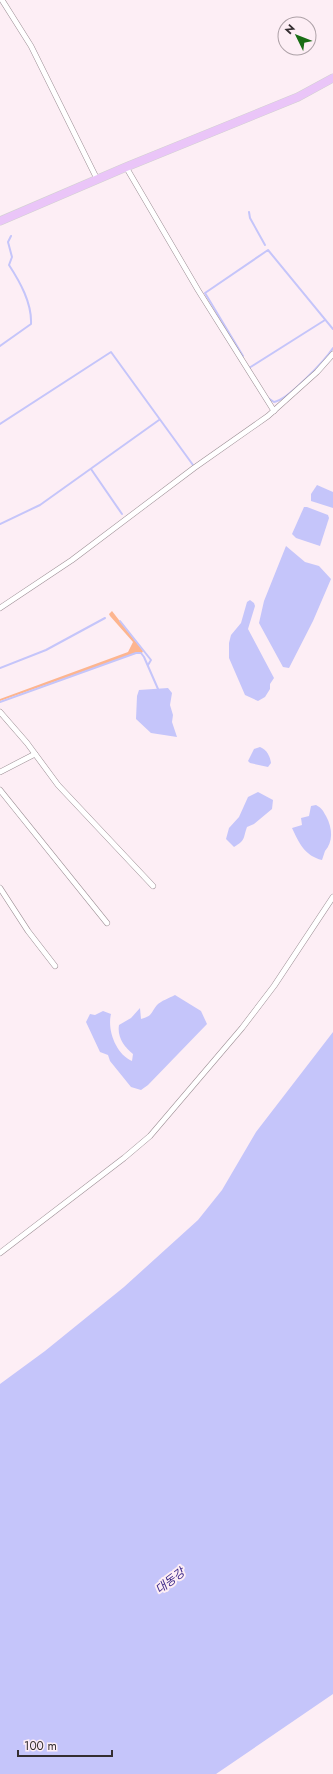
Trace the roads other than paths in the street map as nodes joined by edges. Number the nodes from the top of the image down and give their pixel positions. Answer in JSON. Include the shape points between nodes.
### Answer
{"nodes":[{"id":1,"x":2,"y":0,"type":"edge"},
{"id":2,"x":333,"y":78,"type":"edge"},
{"id":3,"x":126,"y":167,"type":"junction"},
{"id":4,"x":97,"y":179,"type":"junction"},
{"id":5,"x":0,"y":221,"type":"edge"},
{"id":6,"x":333,"y":354,"type":"edge"},
{"id":7,"x":274,"y":411,"type":"junction"},
{"id":8,"x":0,"y":608,"type":"edge"},
{"id":9,"x":0,"y":712,"type":"edge"},
{"id":10,"x":35,"y":754,"type":"junction"},
{"id":11,"x":0,"y":772,"type":"edge"},
{"id":12,"x":0,"y":790,"type":"edge"},
{"id":13,"x":153,"y":886,"type":"dead end"},
{"id":14,"x":0,"y":888,"type":"edge"},
{"id":15,"x":333,"y":897,"type":"edge"},
{"id":16,"x":107,"y":923,"type":"dead end"},
{"id":17,"x":55,"y":966,"type":"dead end"},
{"id":18,"x":0,"y":1253,"type":"edge"}],
"edges":[{"from":1,"to":4,"type":"street","via":[[31,46]]},
{"from":2,"to":3,"type":"main road","via":[[298,97]]},
{"from":3,"to":4,"type":"main road"},
{"from":3,"to":7,"type":"street","via":[[198,290]]},
{"from":4,"to":5,"type":"main road"},
{"from":6,"to":7,"type":"street"},
{"from":7,"to":8,"type":"street","via":[[72,560]]},
{"from":9,"to":10,"type":"street"},
{"from":10,"to":11,"type":"street"},
{"from":10,"to":13,"type":"street","via":[[58,785]]},
{"from":12,"to":16,"type":"street"},
{"from":14,"to":17,"type":"street"},
{"from":15,"to":18,"type":"street","via":[[270,992],[150,1136]]}]}
